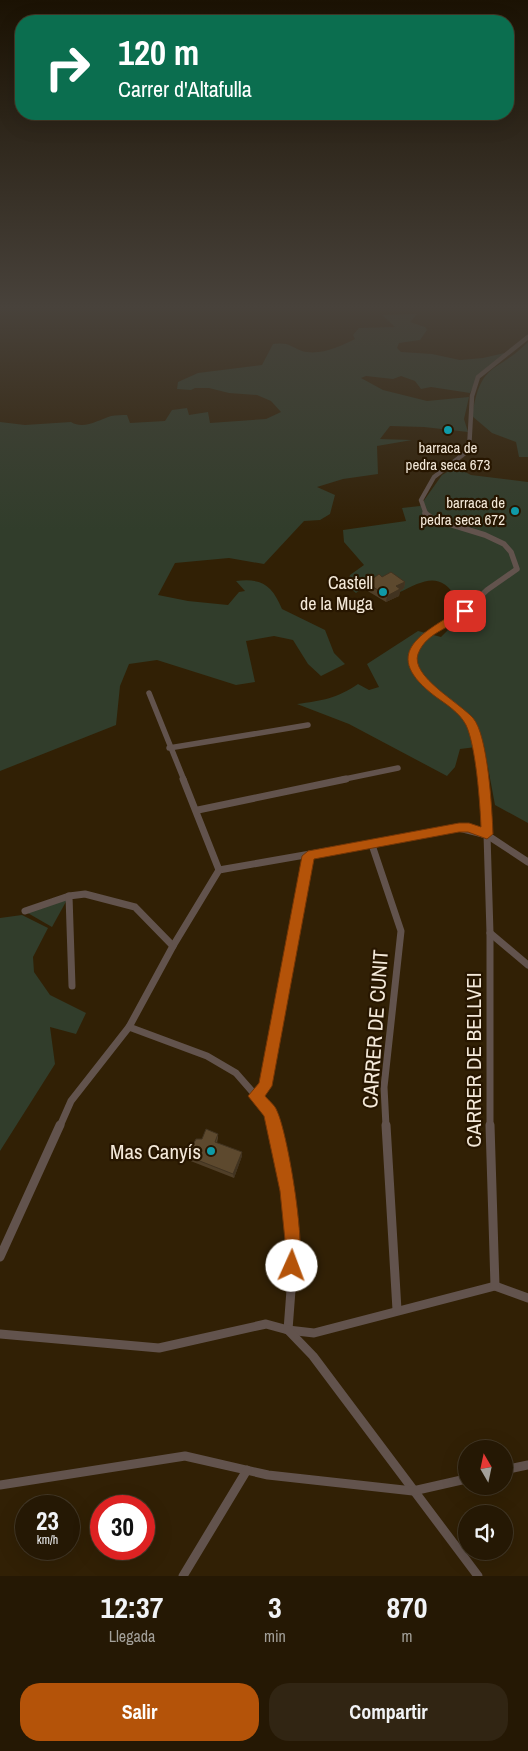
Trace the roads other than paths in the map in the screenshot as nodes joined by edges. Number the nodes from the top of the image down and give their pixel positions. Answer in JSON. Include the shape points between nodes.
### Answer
{"nodes":[{"id":1,"x":475,"y":383,"type":"edge"},
{"id":2,"x":148,"y":692,"type":"dead end"},
{"id":3,"x":308,"y":725,"type":"dead end"},
{"id":4,"x":169,"y":748,"type":"junction"},
{"id":5,"x":398,"y":768,"type":"dead end"},
{"id":6,"x":198,"y":810,"type":"junction"},
{"id":7,"x":487,"y":834,"type":"junction"},
{"id":8,"x":372,"y":844,"type":"junction"},
{"id":9,"x":308,"y":856,"type":"junction"},
{"id":10,"x":528,"y":862,"type":"edge"},
{"id":11,"x":220,"y":870,"type":"junction"},
{"id":12,"x":69,"y":896,"type":"junction"},
{"id":13,"x":24,"y":911,"type":"dead end"},
{"id":14,"x":490,"y":933,"type":"junction"},
{"id":15,"x":174,"y":946,"type":"junction"},
{"id":16,"x":528,"y":965,"type":"edge"},
{"id":17,"x":72,"y":986,"type":"dead end"},
{"id":18,"x":129,"y":1027,"type":"junction"},
{"id":19,"x":255,"y":1096,"type":"junction"},
{"id":20,"x":0,"y":1257,"type":"edge"},
{"id":21,"x":495,"y":1286,"type":"junction"},
{"id":22,"x":528,"y":1298,"type":"edge"},
{"id":23,"x":397,"y":1310,"type":"junction"},
{"id":24,"x":288,"y":1330,"type":"junction"},
{"id":25,"x":0,"y":1334,"type":"edge"},
{"id":26,"x":528,"y":1465,"type":"edge"},
{"id":27,"x":513,"y":1468,"type":"edge"},
{"id":28,"x":247,"y":1470,"type":"junction"},
{"id":29,"x":458,"y":1481,"type":"edge"},
{"id":30,"x":0,"y":1485,"type":"edge"},
{"id":31,"x":413,"y":1491,"type":"junction"},
{"id":32,"x":183,"y":1576,"type":"edge"},
{"id":33,"x":478,"y":1576,"type":"edge"}],
"edges":[{"from":1,"to":7,"type":"street","name":"CARRER DE BELLVEI","via":[[469,414],[469,450],[434,477],[420,500],[426,515],[433,519],[504,544],[511,552],[517,569],[465,611],[424,636],[412,661],[422,681],[470,721],[486,802]]},
{"from":2,"to":4,"type":"street"},
{"from":3,"to":4,"type":"street"},
{"from":4,"to":6,"type":"street"},
{"from":5,"to":6,"type":"street"},
{"from":6,"to":11,"type":"street"},
{"from":7,"to":8,"type":"street","via":[[459,828]]},
{"from":7,"to":10,"type":"street"},
{"from":7,"to":14,"type":"street","name":"CARRER DE BELLVEI"},
{"from":8,"to":9,"type":"street"},
{"from":8,"to":23,"type":"street","name":"CARRER DE CUNIT","via":[[401,931],[384,1088]]},
{"from":9,"to":11,"type":"street"},
{"from":9,"to":19,"type":"street","via":[[265,1086]]},
{"from":11,"to":15,"type":"street"},
{"from":12,"to":13,"type":"street"},
{"from":12,"to":15,"type":"street","via":[[85,894],[135,907]]},
{"from":12,"to":17,"type":"street"},
{"from":14,"to":16,"type":"street"},
{"from":14,"to":21,"type":"street","name":"CARRER DE BELLVEI","via":[[489,1108]]},
{"from":15,"to":18,"type":"street"},
{"from":18,"to":19,"type":"street","via":[[206,1056],[236,1073]]},
{"from":18,"to":20,"type":"street","via":[[71,1101]]},
{"from":19,"to":24,"type":"street","via":[[271,1113],[287,1191],[294,1250]]},
{"from":21,"to":22,"type":"street"},
{"from":21,"to":23,"type":"street"},
{"from":23,"to":24,"type":"street","via":[[314,1333]]},
{"from":24,"to":25,"type":"street","via":[[266,1324],[158,1348]]},
{"from":24,"to":31,"type":"street","via":[[314,1356]]},
{"from":26,"to":27,"type":"street"},
{"from":28,"to":30,"type":"street","via":[[185,1456]]},
{"from":28,"to":31,"type":"street"},
{"from":28,"to":32,"type":"street"},
{"from":29,"to":31,"type":"street"},
{"from":31,"to":33,"type":"street"}]}
